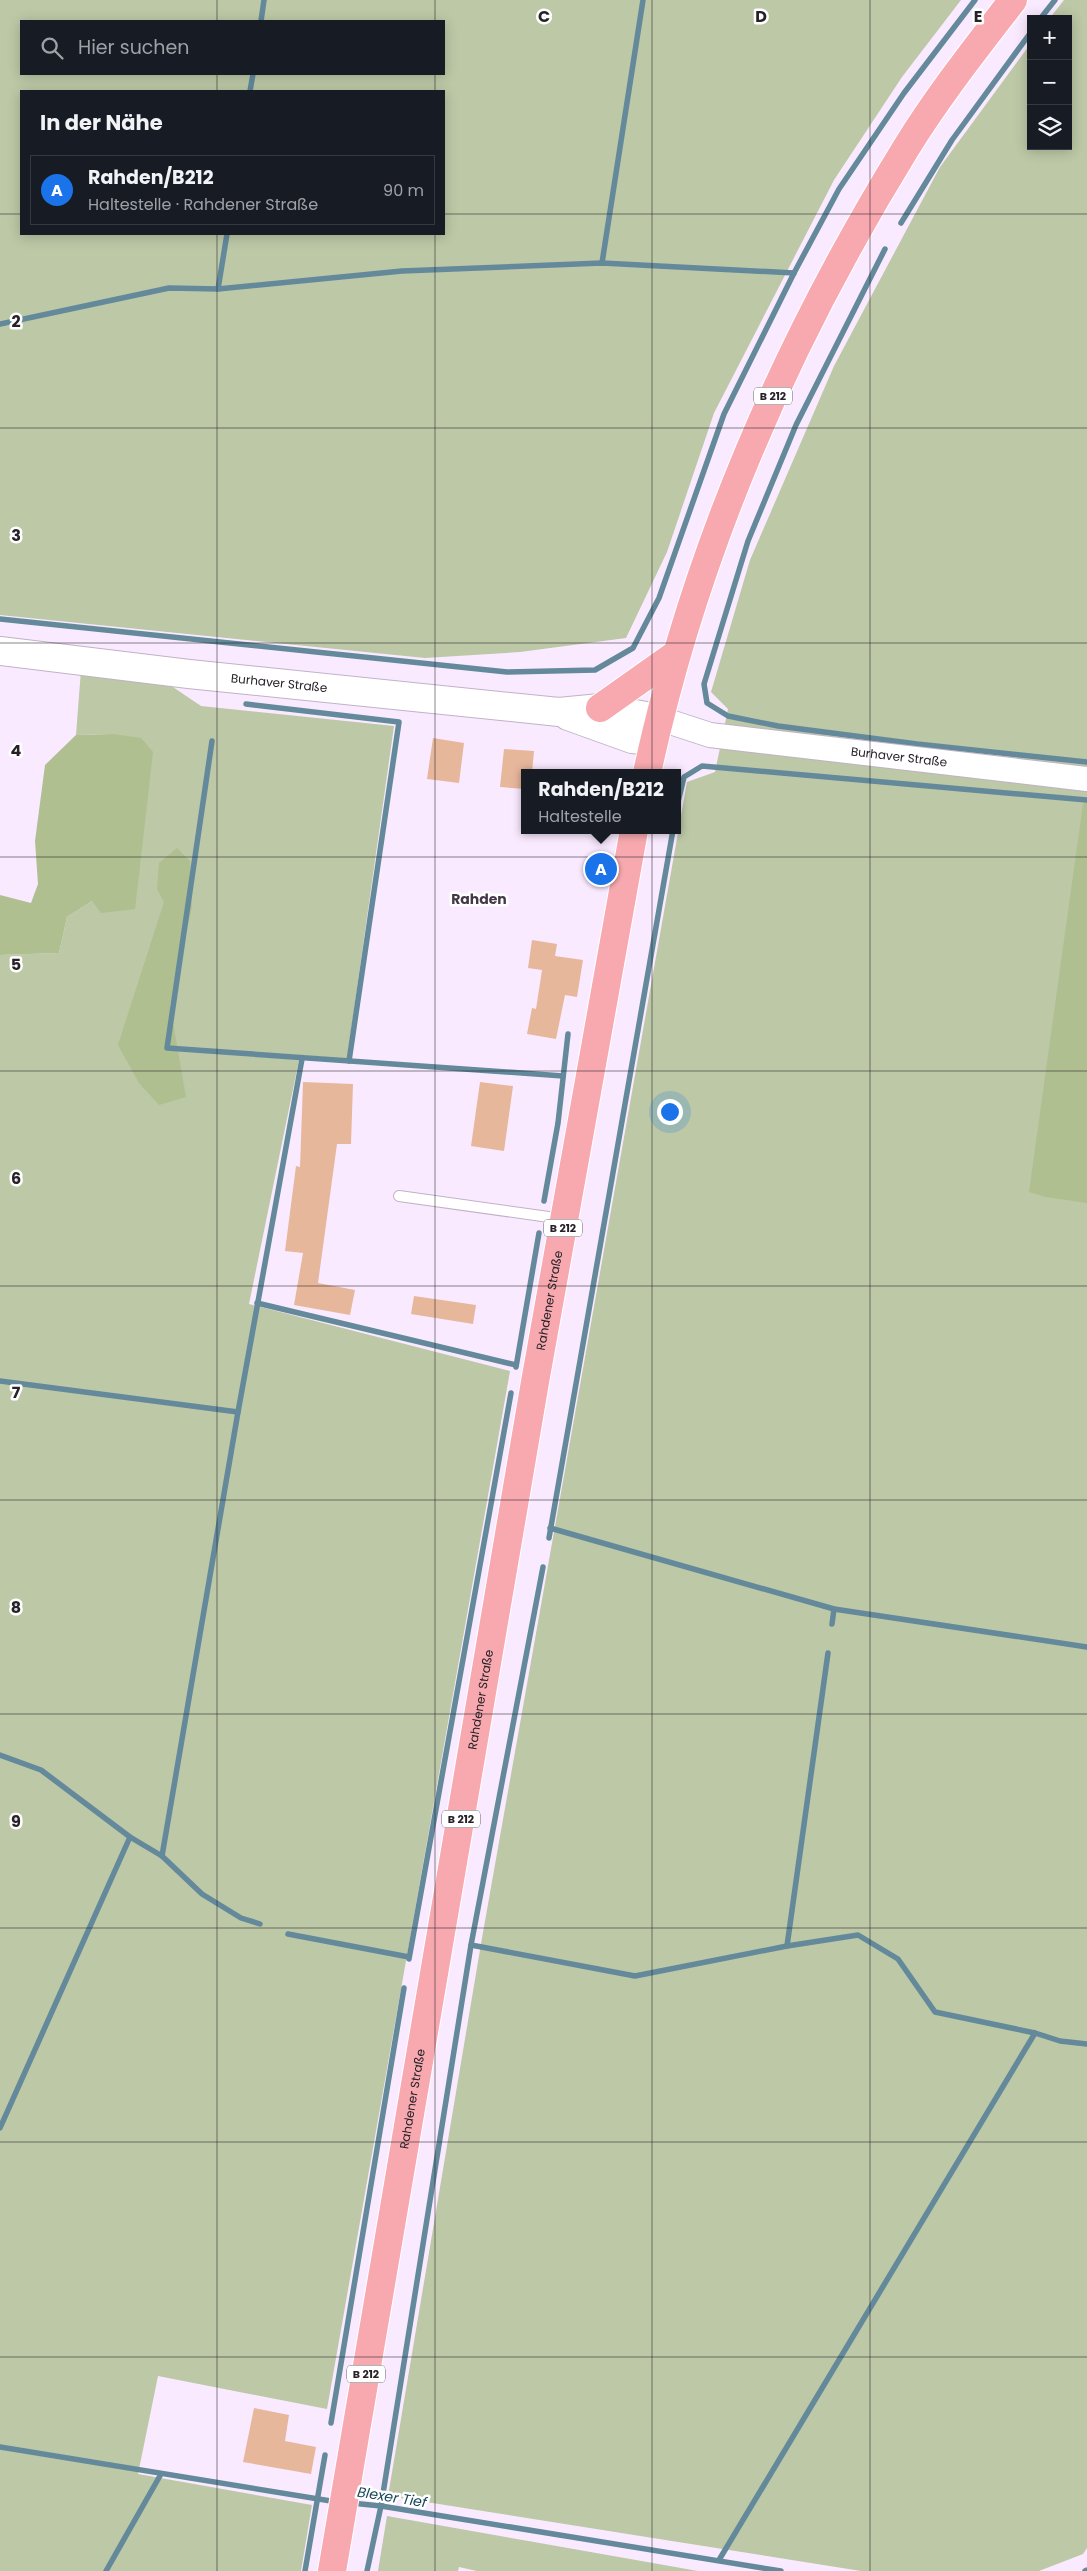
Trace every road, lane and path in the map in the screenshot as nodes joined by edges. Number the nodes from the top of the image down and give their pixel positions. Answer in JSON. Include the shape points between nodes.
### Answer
{"nodes":[{"id":1,"x":1012,"y":0,"type":"edge"},
{"id":2,"x":0,"y":651,"type":"edge"},
{"id":3,"x":675,"y":655,"type":"junction"},
{"id":4,"x":600,"y":708,"type":"junction"},
{"id":5,"x":559,"y":712,"type":"junction"},
{"id":6,"x":656,"y":730,"type":"junction"},
{"id":7,"x":647,"y":769,"type":"edge"},
{"id":8,"x":1087,"y":779,"type":"edge"},
{"id":9,"x":633,"y":834,"type":"edge"},
{"id":10,"x":399,"y":1196,"type":"dead end"},
{"id":11,"x":564,"y":1220,"type":"junction"},
{"id":12,"x":332,"y":2571,"type":"edge"}],
"edges":[{"from":1,"to":3,"type":"main road","number":"B 212","via":[[907,146],[799,337],[753,438],[701,575]]},
{"from":2,"to":5,"type":"main road","name":"Burhaver Straße"},
{"from":3,"to":4,"type":"main road"},
{"from":3,"to":6,"type":"main road","number":"B 212"},
{"from":4,"to":5,"type":"main road","name":"Burhaver Straße"},
{"from":4,"to":6,"type":"main road","name":"Burhaver Straße"},
{"from":5,"to":6,"type":"main road","name":"Burhaver Straße","via":[[632,739]]},
{"from":6,"to":7,"type":"main road","number":"B 212"},
{"from":6,"to":8,"type":"street","name":"Burhaver Straße"},
{"from":9,"to":11,"type":"main road","name":"Rahdener Straße","number":"B 212"},
{"from":10,"to":11,"type":"lane"},
{"from":11,"to":12,"type":"main road","name":"Rahdener Straße","number":"B 212"}]}
